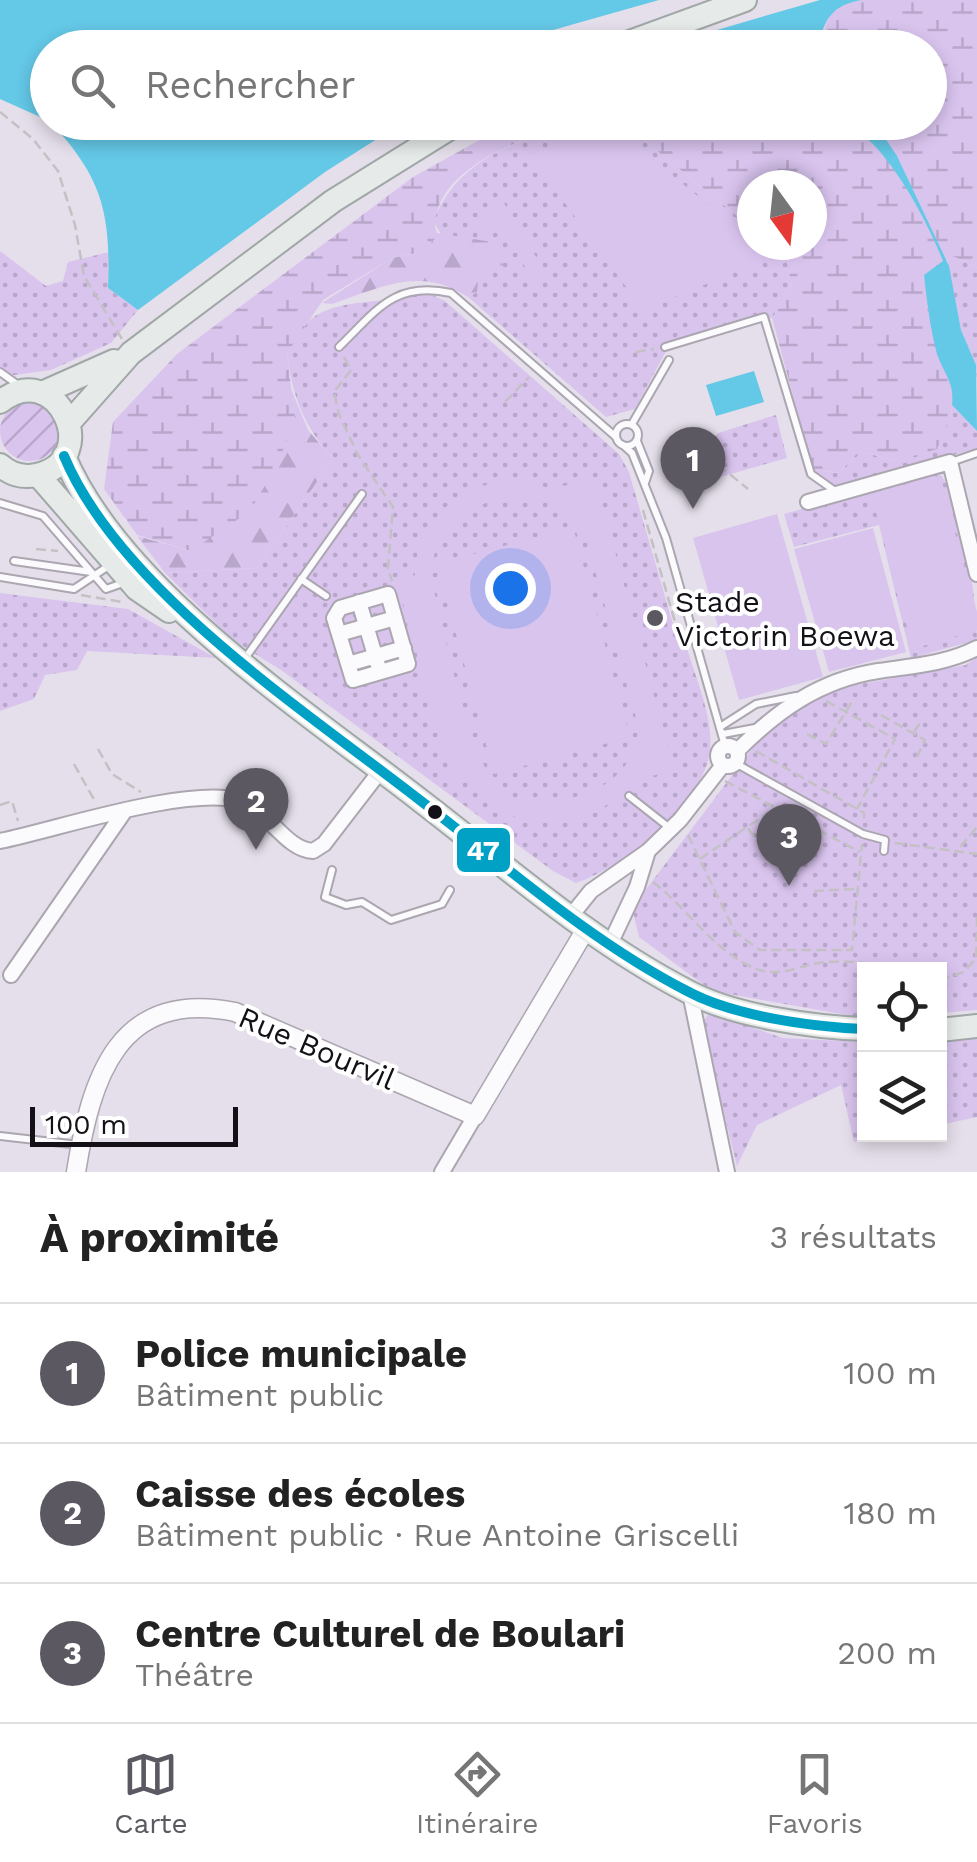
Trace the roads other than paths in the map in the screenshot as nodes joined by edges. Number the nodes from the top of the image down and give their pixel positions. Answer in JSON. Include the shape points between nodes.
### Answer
{"nodes":[{"id":1,"x":745,"y":0,"type":"edge"},
{"id":2,"x":662,"y":30,"type":"edge"},
{"id":3,"x":431,"y":140,"type":"edge"},
{"id":4,"x":339,"y":347,"type":"road end"},
{"id":5,"x":665,"y":347,"type":"road end"},
{"id":6,"x":130,"y":353,"type":"junction"},
{"id":7,"x":669,"y":360,"type":"dead end"},
{"id":8,"x":0,"y":372,"type":"edge"},
{"id":9,"x":34,"y":392,"type":"junction"},
{"id":10,"x":0,"y":402,"type":"edge"},
{"id":11,"x":594,"y":417,"type":"junction"},
{"id":12,"x":69,"y":422,"type":"junction"},
{"id":13,"x":632,"y":424,"type":"junction"},
{"id":14,"x":619,"y":427,"type":"junction"},
{"id":15,"x":616,"y":437,"type":"junction"},
{"id":16,"x":637,"y":441,"type":"junction"},
{"id":17,"x":623,"y":445,"type":"junction"},
{"id":18,"x":977,"y":454,"type":"edge"},
{"id":19,"x":64,"y":456,"type":"junction"},
{"id":20,"x":950,"y":462,"type":"junction"},
{"id":21,"x":0,"y":464,"type":"edge"},
{"id":22,"x":38,"y":475,"type":"junction"},
{"id":23,"x":645,"y":484,"type":"junction"},
{"id":24,"x":840,"y":493,"type":"junction"},
{"id":25,"x":362,"y":494,"type":"dead end"},
{"id":26,"x":808,"y":502,"type":"dead end"},
{"id":27,"x":0,"y":503,"type":"edge"},
{"id":28,"x":14,"y":561,"type":"dead end"},
{"id":29,"x":106,"y":573,"type":"junction"},
{"id":30,"x":977,"y":574,"type":"edge"},
{"id":31,"x":0,"y":577,"type":"edge"},
{"id":32,"x":301,"y":579,"type":"junction"},
{"id":33,"x":326,"y":596,"type":"dead end"},
{"id":34,"x":377,"y":597,"type":"junction"},
{"id":35,"x":360,"y":602,"type":"junction"},
{"id":36,"x":395,"y":618,"type":"junction"},
{"id":37,"x":367,"y":626,"type":"junction"},
{"id":38,"x":339,"y":634,"type":"junction"},
{"id":39,"x":404,"y":648,"type":"junction"},
{"id":40,"x":977,"y":648,"type":"edge"},
{"id":41,"x":374,"y":651,"type":"junction"},
{"id":42,"x":346,"y":659,"type":"junction"},
{"id":43,"x":242,"y":662,"type":"junction"},
{"id":44,"x":380,"y":672,"type":"junction"},
{"id":45,"x":807,"y":694,"type":"junction"},
{"id":46,"x":761,"y":726,"type":"junction"},
{"id":47,"x":729,"y":747,"type":"junction"},
{"id":48,"x":381,"y":770,"type":"junction"},
{"id":49,"x":630,"y":796,"type":"dead end"},
{"id":50,"x":124,"y":812,"type":"junction"},
{"id":51,"x":679,"y":832,"type":"junction"},
{"id":52,"x":0,"y":841,"type":"edge"},
{"id":53,"x":884,"y":847,"type":"road end"},
{"id":54,"x":648,"y":851,"type":"junction"},
{"id":55,"x":332,"y":870,"type":"dead end"},
{"id":56,"x":450,"y":890,"type":"dead end"},
{"id":57,"x":578,"y":923,"type":"junction"},
{"id":58,"x":610,"y":944,"type":"junction"},
{"id":59,"x":11,"y":975,"type":"dead end"},
{"id":60,"x":690,"y":993,"type":"junction"},
{"id":61,"x":857,"y":1028,"type":"edge"},
{"id":62,"x":977,"y":1028,"type":"edge"},
{"id":63,"x":947,"y":1030,"type":"edge"},
{"id":64,"x":475,"y":1116,"type":"junction"},
{"id":65,"x":0,"y":1136,"type":"edge"},
{"id":66,"x":80,"y":1145,"type":"junction"},
{"id":67,"x":76,"y":1172,"type":"edge"},
{"id":68,"x":442,"y":1172,"type":"edge"},
{"id":69,"x":727,"y":1172,"type":"edge"}],
"edges":[{"from":1,"to":2,"type":"main road"},
{"from":3,"to":6,"type":"main road","via":[[334,201]]},
{"from":4,"to":11,"type":"lane","via":[[388,298],[422,287],[450,293]]},
{"from":5,"to":24,"type":"lane","via":[[764,316],[811,474]]},
{"from":6,"to":9,"type":"main road"},
{"from":6,"to":12,"type":"main road"},
{"from":7,"to":13,"type":"lane"},
{"from":8,"to":9,"type":"lane"},
{"from":9,"to":10,"type":"main road"},
{"from":9,"to":12,"type":"main road","via":[[64,410]]},
{"from":11,"to":14,"type":"lane"},
{"from":11,"to":15,"type":"lane"},
{"from":12,"to":19,"type":"main road"},
{"from":13,"to":14,"type":"lane"},
{"from":13,"to":16,"type":"lane"},
{"from":14,"to":15,"type":"lane"},
{"from":15,"to":17,"type":"lane"},
{"from":16,"to":17,"type":"lane"},
{"from":16,"to":23,"type":"lane","via":[[649,471]]},
{"from":17,"to":23,"type":"lane"},
{"from":18,"to":20,"type":"lane"},
{"from":19,"to":22,"type":"main road"},
{"from":19,"to":43,"type":"main road","via":[[111,539]]},
{"from":20,"to":24,"type":"street"},
{"from":20,"to":30,"type":"street"},
{"from":21,"to":22,"type":"main road","via":[[16,474]]},
{"from":22,"to":29,"type":"main road"},
{"from":23,"to":47,"type":"lane"},
{"from":24,"to":26,"type":"street"},
{"from":25,"to":32,"type":"lane"},
{"from":27,"to":29,"type":"lane","via":[[42,516]]},
{"from":28,"to":29,"type":"lane"},
{"from":29,"to":31,"type":"lane","via":[[74,589]]},
{"from":29,"to":43,"type":"main road"},
{"from":32,"to":33,"type":"lane"},
{"from":32,"to":43,"type":"lane"},
{"from":34,"to":35,"type":"street"},
{"from":34,"to":36,"type":"street","via":[[388,594]]},
{"from":34,"to":37,"type":"street"},
{"from":35,"to":37,"type":"street"},
{"from":35,"to":38,"type":"street","via":[[340,608],[334,618]]},
{"from":36,"to":37,"type":"street"},
{"from":36,"to":39,"type":"street"},
{"from":37,"to":38,"type":"street"},
{"from":37,"to":41,"type":"street"},
{"from":38,"to":42,"type":"street"},
{"from":39,"to":41,"type":"street"},
{"from":39,"to":44,"type":"street","via":[[408,664]]},
{"from":40,"to":45,"type":"street","via":[[940,662],[828,682]]},
{"from":41,"to":42,"type":"street"},
{"from":41,"to":44,"type":"street"},
{"from":42,"to":44,"type":"street","via":[[353,680]]},
{"from":43,"to":48,"type":"main road"},
{"from":45,"to":46,"type":"street"},
{"from":45,"to":47,"type":"lane","via":[[756,704]]},
{"from":46,"to":47,"type":"street"},
{"from":46,"to":47,"type":"lane"},
{"from":47,"to":51,"type":"street"},
{"from":47,"to":53,"type":"lane"},
{"from":48,"to":50,"type":"street","via":[[320,848],[308,852],[253,806],[231,799]]},
{"from":48,"to":57,"type":"main road"},
{"from":49,"to":51,"type":"lane"},
{"from":50,"to":52,"type":"street"},
{"from":50,"to":59,"type":"street"},
{"from":51,"to":54,"type":"street"},
{"from":54,"to":57,"type":"street","via":[[592,891]]},
{"from":54,"to":58,"type":"street"},
{"from":55,"to":56,"type":"lane","via":[[324,897],[346,905],[362,902],[391,920],[442,904]]},
{"from":57,"to":58,"type":"main road"},
{"from":57,"to":64,"type":"street"},
{"from":58,"to":60,"type":"main road"},
{"from":60,"to":61,"type":"main road","via":[[797,1022]]},
{"from":60,"to":69,"type":"street"},
{"from":62,"to":63,"type":"main road"},
{"from":64,"to":66,"type":"street","name":"Rue Bourvil","via":[[236,1012],[198,1008],[158,1017],[110,1054]]},
{"from":64,"to":68,"type":"street"},
{"from":65,"to":66,"type":"lane"},
{"from":66,"to":67,"type":"street","name":"Rue Bourvil"}]}
